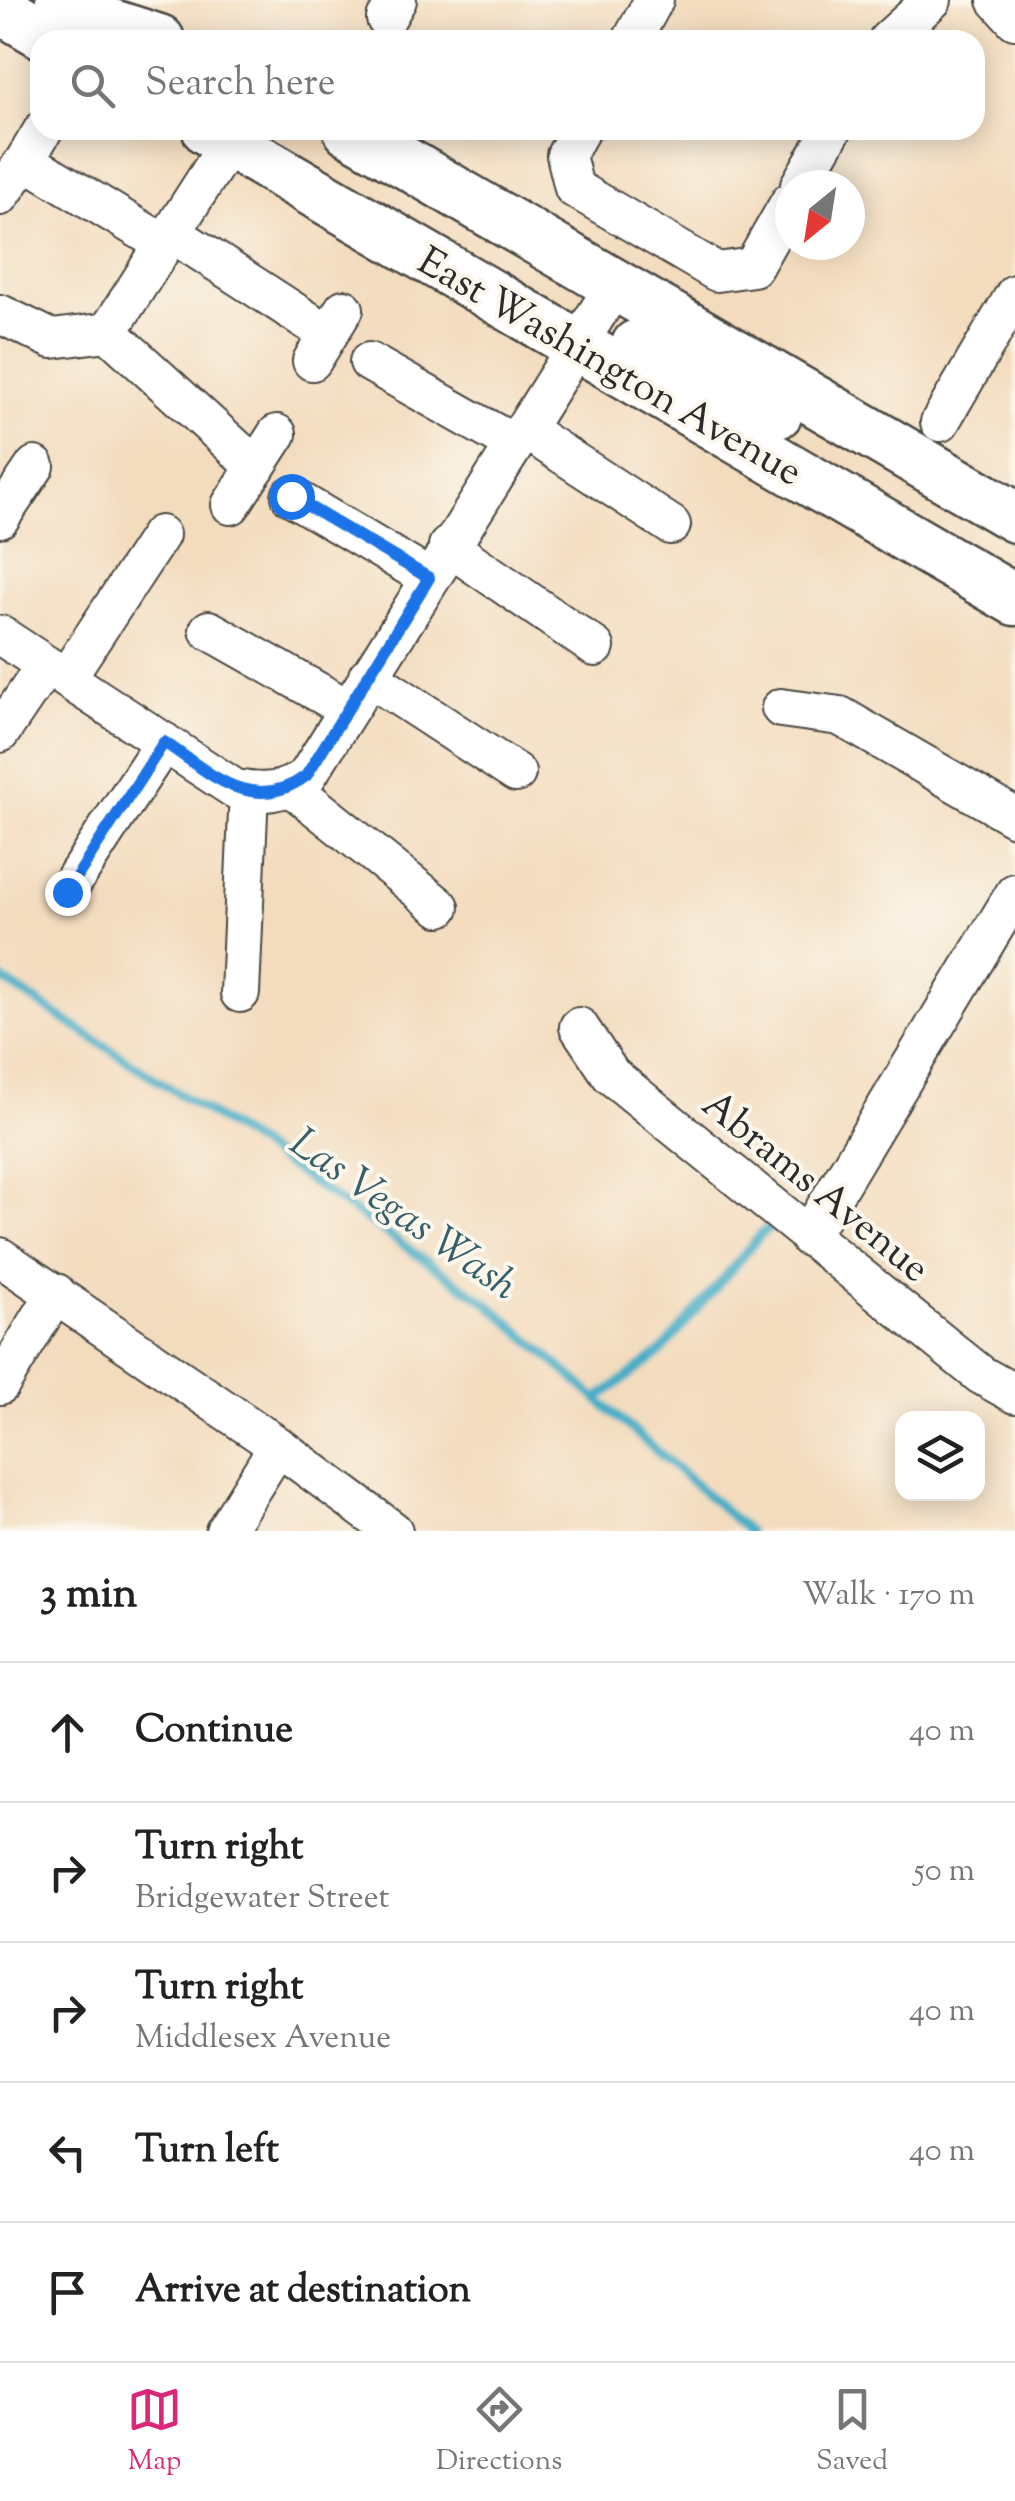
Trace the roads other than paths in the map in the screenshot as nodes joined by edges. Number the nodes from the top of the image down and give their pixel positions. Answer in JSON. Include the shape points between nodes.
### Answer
{"nodes":[{"id":1,"x":61,"y":0,"type":"edge"},
{"id":2,"x":126,"y":0,"type":"edge"},
{"id":3,"x":654,"y":0,"type":"edge"},
{"id":4,"x":932,"y":0,"type":"edge"},
{"id":5,"x":996,"y":0,"type":"edge"},
{"id":6,"x":0,"y":8,"type":"edge"},
{"id":7,"x":1015,"y":20,"type":"edge"},
{"id":8,"x":37,"y":30,"type":"edge"},
{"id":9,"x":128,"y":30,"type":"edge"},
{"id":10,"x":177,"y":30,"type":"edge"},
{"id":11,"x":638,"y":30,"type":"edge"},
{"id":12,"x":899,"y":30,"type":"edge"},
{"id":13,"x":216,"y":140,"type":"edge"},
{"id":14,"x":226,"y":140,"type":"edge"},
{"id":15,"x":362,"y":140,"type":"edge"},
{"id":16,"x":574,"y":140,"type":"edge"},
{"id":17,"x":826,"y":140,"type":"edge"},
{"id":18,"x":34,"y":146,"type":"edge"},
{"id":19,"x":809,"y":170,"type":"edge"},
{"id":20,"x":0,"y":196,"type":"edge"},
{"id":21,"x":775,"y":228,"type":"edge"},
{"id":22,"x":168,"y":238,"type":"junction"},
{"id":23,"x":1015,"y":294,"type":"edge"},
{"id":24,"x":0,"y":314,"type":"edge"},
{"id":25,"x":595,"y":317,"type":"junction"},
{"id":26,"x":108,"y":332,"type":"junction"},
{"id":27,"x":328,"y":335,"type":"dead end"},
{"id":28,"x":369,"y":362,"type":"dead end"},
{"id":29,"x":277,"y":434,"type":"dead end"},
{"id":30,"x":519,"y":436,"type":"junction"},
{"id":31,"x":929,"y":441,"type":"junction"},
{"id":32,"x":35,"y":466,"type":"dead end"},
{"id":33,"x":256,"y":467,"type":"junction"},
{"id":34,"x":291,"y":496,"type":"dead end"},
{"id":35,"x":230,"y":505,"type":"dead end"},
{"id":36,"x":1015,"y":517,"type":"edge"},
{"id":37,"x":0,"y":518,"type":"edge"},
{"id":38,"x":672,"y":525,"type":"dead end"},
{"id":39,"x":160,"y":535,"type":"dead end"},
{"id":40,"x":439,"y":562,"type":"junction"},
{"id":41,"x":1015,"y":600,"type":"edge"},
{"id":42,"x":208,"y":630,"type":"dead end"},
{"id":43,"x":0,"y":634,"type":"edge"},
{"id":44,"x":594,"y":647,"type":"dead end"},
{"id":45,"x":56,"y":672,"type":"junction"},
{"id":46,"x":368,"y":676,"type":"junction"},
{"id":47,"x":782,"y":708,"type":"dead end"},
{"id":48,"x":348,"y":709,"type":"junction"},
{"id":49,"x":0,"y":733,"type":"edge"},
{"id":50,"x":164,"y":742,"type":"junction"},
{"id":51,"x":516,"y":773,"type":"dead end"},
{"id":52,"x":268,"y":791,"type":"junction"},
{"id":53,"x":1015,"y":817,"type":"edge"},
{"id":54,"x":67,"y":892,"type":"dead end"},
{"id":55,"x":1015,"y":893,"type":"edge"},
{"id":56,"x":440,"y":907,"type":"dead end"},
{"id":57,"x":240,"y":992,"type":"dead end"},
{"id":58,"x":579,"y":1027,"type":"dead end"},
{"id":59,"x":808,"y":1237,"type":"junction"},
{"id":60,"x":0,"y":1257,"type":"edge"},
{"id":61,"x":56,"y":1293,"type":"junction"},
{"id":62,"x":0,"y":1385,"type":"edge"},
{"id":63,"x":1015,"y":1394,"type":"edge"},
{"id":64,"x":278,"y":1446,"type":"junction"},
{"id":65,"x":226,"y":1531,"type":"edge"},
{"id":66,"x":393,"y":1531,"type":"edge"}],
"edges":[{"from":1,"to":9,"type":"main road"},
{"from":2,"to":10,"type":"main road"},
{"from":3,"to":11,"type":"street"},
{"from":4,"to":12,"type":"street"},
{"from":5,"to":7,"type":"street"},
{"from":6,"to":8,"type":"main road"},
{"from":13,"to":22,"type":"street"},
{"from":14,"to":25,"type":"main road","name":"East Washington Avenue"},
{"from":15,"to":25,"type":"main road","name":"East Washington Avenue"},
{"from":16,"to":21,"type":"street","via":[[566,155],[574,188],[717,272],[753,267]]},
{"from":17,"to":19,"type":"street"},
{"from":18,"to":20,"type":"street"},
{"from":18,"to":22,"type":"street"},
{"from":22,"to":26,"type":"street"},
{"from":22,"to":27,"type":"street"},
{"from":23,"to":31,"type":"street"},
{"from":24,"to":26,"type":"street","via":[[52,339]]},
{"from":25,"to":30,"type":"street"},
{"from":25,"to":31,"type":"main road","via":[[642,348],[826,437]]},
{"from":25,"to":41,"type":"main road","name":"East Washington Avenue"},
{"from":26,"to":33,"type":"street"},
{"from":28,"to":30,"type":"street"},
{"from":29,"to":33,"type":"street"},
{"from":30,"to":38,"type":"street"},
{"from":30,"to":40,"type":"street"},
{"from":31,"to":36,"type":"main road"},
{"from":32,"to":37,"type":"street"},
{"from":33,"to":35,"type":"street"},
{"from":34,"to":40,"type":"street"},
{"from":39,"to":45,"type":"street"},
{"from":40,"to":44,"type":"street"},
{"from":40,"to":46,"type":"street"},
{"from":42,"to":48,"type":"street"},
{"from":43,"to":45,"type":"street"},
{"from":45,"to":49,"type":"street"},
{"from":45,"to":50,"type":"street"},
{"from":46,"to":48,"type":"street"},
{"from":46,"to":51,"type":"street"},
{"from":47,"to":53,"type":"street","via":[[840,716]]},
{"from":48,"to":52,"type":"street","via":[[306,776]]},
{"from":50,"to":52,"type":"street","via":[[234,788]]},
{"from":50,"to":54,"type":"street"},
{"from":52,"to":56,"type":"street"},
{"from":52,"to":57,"type":"street"},
{"from":55,"to":59,"type":"street"},
{"from":58,"to":59,"type":"street","name":"Abrams Avenue","via":[[611,1076]]},
{"from":59,"to":63,"type":"street","name":"Abrams Avenue","via":[[981,1375]]},
{"from":60,"to":61,"type":"street"},
{"from":61,"to":62,"type":"street"},
{"from":61,"to":64,"type":"street"},
{"from":64,"to":65,"type":"street"},
{"from":64,"to":66,"type":"street"}]}
